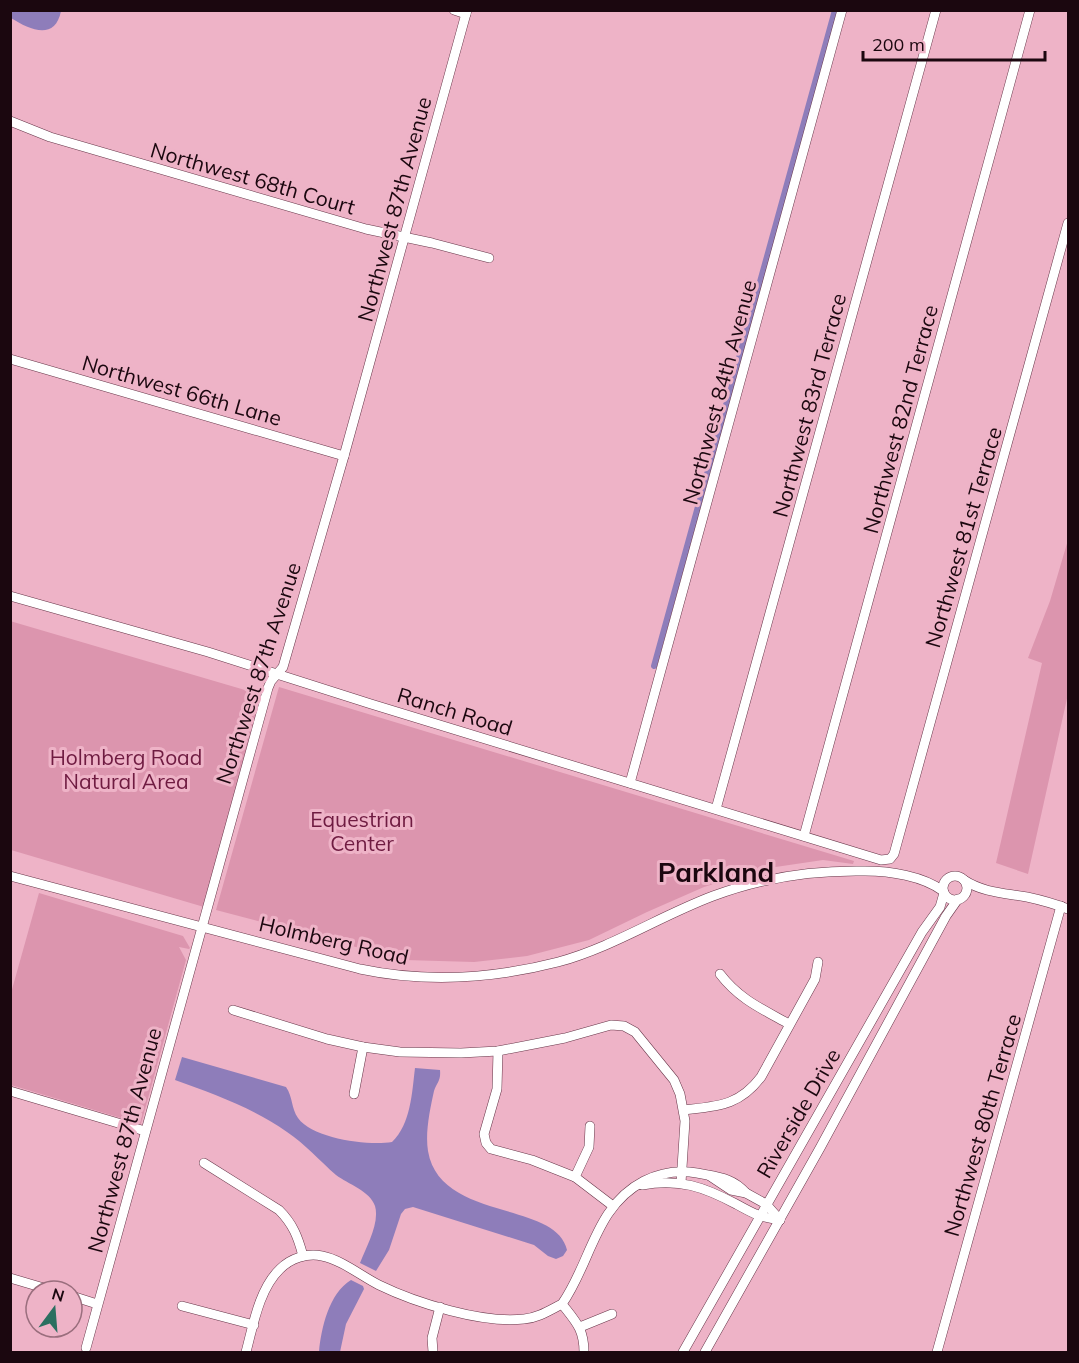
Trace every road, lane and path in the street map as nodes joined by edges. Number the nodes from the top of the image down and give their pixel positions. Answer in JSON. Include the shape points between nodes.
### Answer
{"nodes":[{"id":1,"x":454,"y":10,"type":"edge"},
{"id":2,"x":842,"y":10,"type":"edge"},
{"id":3,"x":936,"y":10,"type":"edge"},
{"id":4,"x":1030,"y":10,"type":"edge"},
{"id":5,"x":467,"y":12,"type":"edge"},
{"id":6,"x":10,"y":121,"type":"edge"},
{"id":7,"x":1068,"y":223,"type":"edge"},
{"id":8,"x":405,"y":238,"type":"junction"},
{"id":9,"x":489,"y":258,"type":"dead end"},
{"id":10,"x":10,"y":359,"type":"edge"},
{"id":11,"x":344,"y":456,"type":"junction"},
{"id":12,"x":10,"y":596,"type":"edge"},
{"id":13,"x":277,"y":675,"type":"junction"},
{"id":14,"x":630,"y":783,"type":"junction"},
{"id":15,"x":717,"y":809,"type":"junction"},
{"id":16,"x":804,"y":836,"type":"junction"},
{"id":17,"x":890,"y":859,"type":"joint"},
{"id":18,"x":10,"y":876,"type":"edge"},
{"id":19,"x":949,"y":877,"type":"junction"},
{"id":20,"x":964,"y":880,"type":"junction"},
{"id":21,"x":926,"y":881,"type":"junction"},
{"id":22,"x":943,"y":892,"type":"junction"},
{"id":23,"x":989,"y":892,"type":"junction"},
{"id":24,"x":961,"y":897,"type":"junction"},
{"id":25,"x":1065,"y":908,"type":"edge"},
{"id":26,"x":201,"y":927,"type":"junction"},
{"id":27,"x":922,"y":932,"type":"junction"},
{"id":28,"x":818,"y":962,"type":"dead end"},
{"id":29,"x":720,"y":974,"type":"dead end"},
{"id":30,"x":233,"y":1010,"type":"dead end"},
{"id":31,"x":789,"y":1024,"type":"junction"},
{"id":32,"x":363,"y":1047,"type":"junction"},
{"id":33,"x":498,"y":1051,"type":"junction"},
{"id":34,"x":10,"y":1091,"type":"edge"},
{"id":35,"x":354,"y":1094,"type":"dead end"},
{"id":36,"x":684,"y":1110,"type":"junction"},
{"id":37,"x":590,"y":1126,"type":"dead end"},
{"id":38,"x":145,"y":1131,"type":"junction"},
{"id":39,"x":204,"y":1163,"type":"dead end"},
{"id":40,"x":682,"y":1171,"type":"junction"},
{"id":41,"x":710,"y":1176,"type":"junction"},
{"id":42,"x":575,"y":1177,"type":"junction"},
{"id":43,"x":681,"y":1183,"type":"junction"},
{"id":44,"x":720,"y":1183,"type":"junction"},
{"id":45,"x":631,"y":1188,"type":"junction"},
{"id":46,"x":715,"y":1194,"type":"junction"},
{"id":47,"x":746,"y":1194,"type":"junction"},
{"id":48,"x":766,"y":1204,"type":"junction"},
{"id":49,"x":613,"y":1206,"type":"junction"},
{"id":50,"x":759,"y":1217,"type":"junction"},
{"id":51,"x":780,"y":1220,"type":"junction"},
{"id":52,"x":303,"y":1257,"type":"junction"},
{"id":53,"x":84,"y":1300,"type":"edge"},
{"id":54,"x":98,"y":1304,"type":"junction"},
{"id":55,"x":562,"y":1304,"type":"junction"},
{"id":56,"x":182,"y":1306,"type":"dead end"},
{"id":57,"x":440,"y":1307,"type":"junction"},
{"id":58,"x":612,"y":1314,"type":"dead end"},
{"id":59,"x":254,"y":1324,"type":"junction"},
{"id":60,"x":580,"y":1327,"type":"junction"},
{"id":61,"x":86,"y":1348,"type":"dead end"},
{"id":62,"x":246,"y":1353,"type":"edge"},
{"id":63,"x":433,"y":1353,"type":"edge"},
{"id":64,"x":584,"y":1353,"type":"edge"},
{"id":65,"x":683,"y":1353,"type":"edge"},
{"id":66,"x":705,"y":1353,"type":"edge"},
{"id":67,"x":937,"y":1353,"type":"edge"}],
"edges":[{"from":1,"to":5,"type":"street"},
{"from":2,"to":14,"type":"street","name":"Northwest 84th Avenue"},
{"from":3,"to":15,"type":"street","name":"Northwest 83rd Terrace"},
{"from":4,"to":16,"type":"street","name":"Northwest 82nd Terrace"},
{"from":5,"to":8,"type":"street","name":"Northwest 87th Avenue"},
{"from":6,"to":8,"type":"street","name":"Northwest 68th Court","via":[[50,137]]},
{"from":7,"to":17,"type":"street","name":"Northwest 81st Terrace"},
{"from":8,"to":9,"type":"street","name":"Northwest 68th Court"},
{"from":8,"to":11,"type":"street","name":"Northwest 87th Avenue"},
{"from":10,"to":11,"type":"street","name":"Northwest 66th Lane"},
{"from":11,"to":13,"type":"street","name":"Northwest 87th Avenue","via":[[283,668]]},
{"from":12,"to":13,"type":"street","name":"Ranch Road"},
{"from":13,"to":14,"type":"street","name":"Ranch Road"},
{"from":13,"to":26,"type":"street","name":"Northwest 87th Avenue","via":[[268,688]]},
{"from":14,"to":15,"type":"street","name":"Ranch Road"},
{"from":15,"to":16,"type":"street","name":"Ranch Road"},
{"from":16,"to":17,"type":"street","name":"Ranch Road","via":[[881,860]]},
{"from":18,"to":26,"type":"street","name":"Holmberg Road"},
{"from":19,"to":20,"type":"street"},
{"from":19,"to":21,"type":"street","name":"Holmberg Road"},
{"from":19,"to":22,"type":"street"},
{"from":20,"to":23,"type":"street"},
{"from":20,"to":24,"type":"street","via":[[967,890]]},
{"from":21,"to":22,"type":"street","name":"Holmberg Road"},
{"from":21,"to":26,"type":"street","name":"Holmberg Road","via":[[864,871],[765,881],[712,896],[578,956],[508,973],[467,977],[393,976]]},
{"from":21,"to":27,"type":"street","via":[[938,898]]},
{"from":22,"to":24,"type":"street","via":[[951,899]]},
{"from":22,"to":27,"type":"street","name":"Riverside Drive","via":[[940,907]]},
{"from":23,"to":24,"type":"street"},
{"from":23,"to":25,"type":"street"},
{"from":24,"to":51,"type":"street","name":"Riverside Drive","via":[[946,916]]},
{"from":25,"to":67,"type":"street","name":"Northwest 80th Terrace"},
{"from":26,"to":38,"type":"street","name":"Northwest 87th Avenue"},
{"from":27,"to":48,"type":"street","name":"Riverside Drive"},
{"from":28,"to":31,"type":"street","via":[[814,979]]},
{"from":29,"to":31,"type":"street","via":[[742,997]]},
{"from":30,"to":32,"type":"street"},
{"from":31,"to":36,"type":"street","via":[[750,1092],[719,1105]]},
{"from":32,"to":33,"type":"street","via":[[400,1052]]},
{"from":32,"to":35,"type":"street"},
{"from":33,"to":36,"type":"street","via":[[610,1025],[624,1026],[636,1032],[674,1080]]},
{"from":33,"to":42,"type":"street","via":[[497,1089],[484,1134],[486,1143],[491,1149]]},
{"from":34,"to":38,"type":"street"},
{"from":36,"to":40,"type":"street"},
{"from":37,"to":42,"type":"street","via":[[589,1147]]},
{"from":38,"to":54,"type":"street","name":"Northwest 87th Avenue"},
{"from":39,"to":52,"type":"street","via":[[279,1210],[297,1233]]},
{"from":40,"to":41,"type":"street"},
{"from":40,"to":43,"type":"street"},
{"from":40,"to":45,"type":"street","via":[[652,1177]]},
{"from":41,"to":44,"type":"street"},
{"from":41,"to":47,"type":"street","via":[[730,1180]]},
{"from":42,"to":49,"type":"street"},
{"from":43,"to":45,"type":"street"},
{"from":43,"to":46,"type":"street"},
{"from":44,"to":46,"type":"street"},
{"from":44,"to":47,"type":"street"},
{"from":45,"to":49,"type":"street"},
{"from":46,"to":50,"type":"street"},
{"from":47,"to":48,"type":"street"},
{"from":48,"to":50,"type":"street","name":"Riverside Drive"},
{"from":48,"to":51,"type":"street"},
{"from":49,"to":55,"type":"street"},
{"from":50,"to":51,"type":"street"},
{"from":50,"to":65,"type":"street","name":"Riverside Drive"},
{"from":51,"to":66,"type":"street","name":"Riverside Drive"},
{"from":52,"to":57,"type":"street","via":[[330,1258],[379,1285]]},
{"from":52,"to":59,"type":"street","via":[[279,1269],[264,1292]]},
{"from":53,"to":54,"type":"street"},
{"from":54,"to":61,"type":"street","name":"Northwest 87th Avenue"},
{"from":55,"to":57,"type":"street","via":[[525,1319],[482,1316]]},
{"from":55,"to":60,"type":"street"},
{"from":56,"to":59,"type":"street"},
{"from":57,"to":63,"type":"street","via":[[432,1338]]},
{"from":58,"to":60,"type":"street"},
{"from":59,"to":62,"type":"street"},
{"from":60,"to":64,"type":"street"}]}
